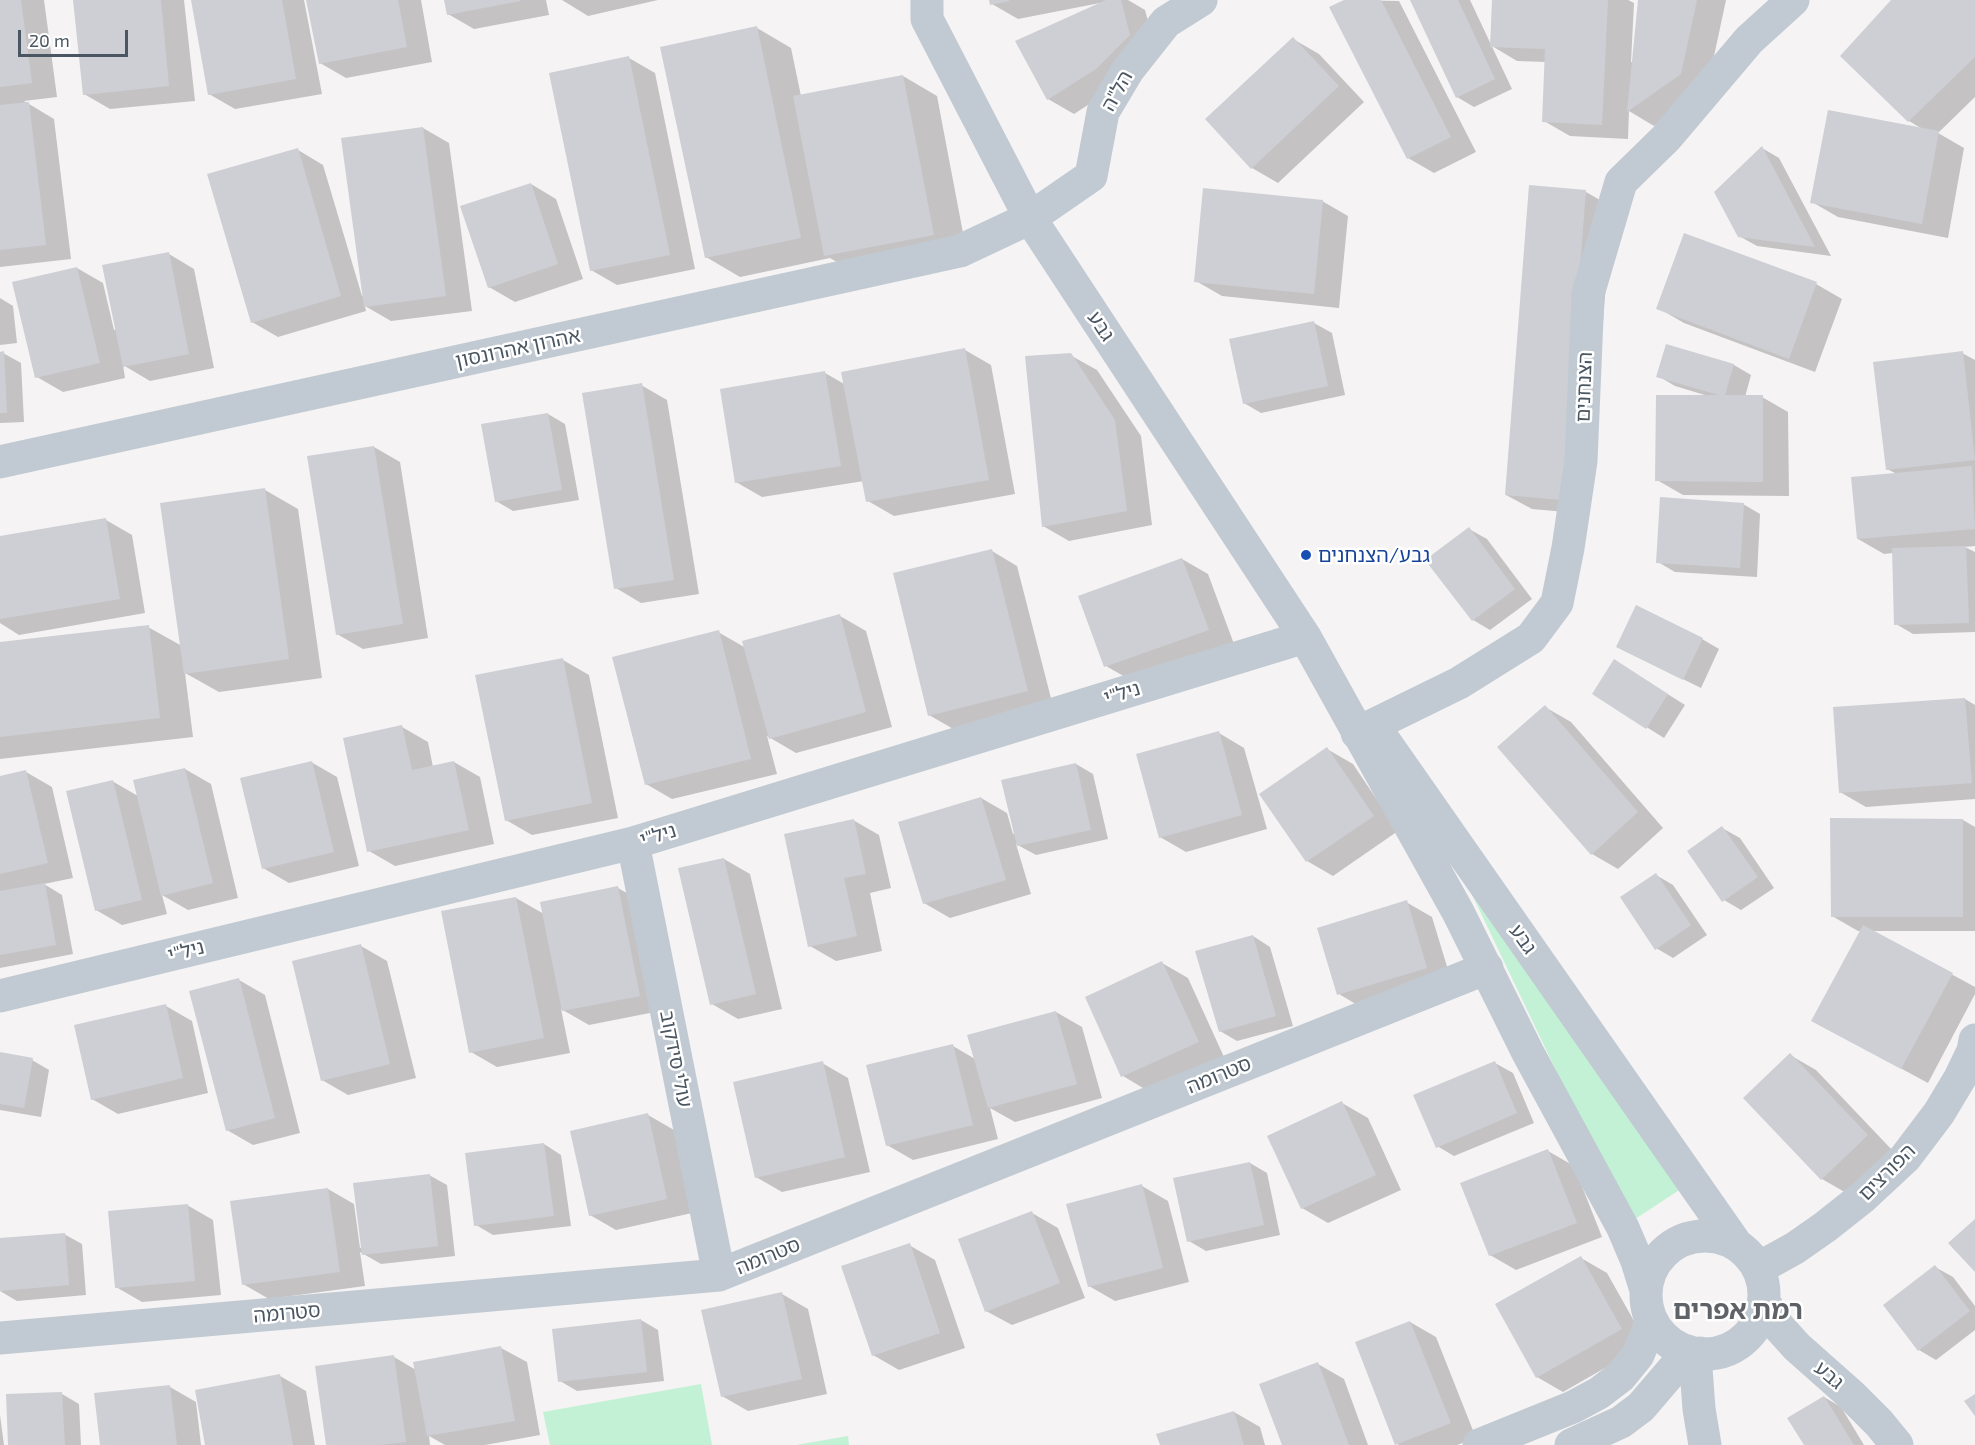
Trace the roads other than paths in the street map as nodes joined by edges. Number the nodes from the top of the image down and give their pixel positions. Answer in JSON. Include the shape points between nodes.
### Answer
{"nodes":[{"id":1,"x":927,"y":0,"type":"edge"},
{"id":2,"x":1202,"y":0,"type":"edge"},
{"id":3,"x":1792,"y":0,"type":"edge"},
{"id":4,"x":1030,"y":218,"type":"junction"},
{"id":5,"x":0,"y":462,"type":"edge"},
{"id":6,"x":1305,"y":637,"type":"junction"},
{"id":7,"x":1365,"y":728,"type":"junction"},
{"id":8,"x":633,"y":843,"type":"junction"},
{"id":9,"x":1487,"y":968,"type":"junction"},
{"id":10,"x":0,"y":996,"type":"edge"},
{"id":11,"x":1975,"y":1040,"type":"edge"},
{"id":12,"x":1737,"y":1244,"type":"junction"},
{"id":13,"x":1759,"y":1268,"type":"junction"},
{"id":14,"x":719,"y":1275,"type":"junction"},
{"id":15,"x":1765,"y":1303,"type":"junction"},
{"id":16,"x":1649,"y":1305,"type":"junction"},
{"id":17,"x":0,"y":1338,"type":"edge"},
{"id":18,"x":1694,"y":1353,"type":"junction"},
{"id":19,"x":1479,"y":1445,"type":"edge"},
{"id":20,"x":1571,"y":1445,"type":"edge"},
{"id":21,"x":1705,"y":1445,"type":"edge"},
{"id":22,"x":1897,"y":1445,"type":"edge"}],
"edges":[{"from":1,"to":4,"type":"street","name":"גבע","via":[[927,19]]},
{"from":2,"to":4,"type":"street","name":"הל\"ה","via":[[1166,22],[1128,69],[1103,112],[1091,176]]},
{"from":3,"to":7,"type":"street","name":"הצנחנים","via":[[1749,40],[1666,138],[1621,182],[1588,294],[1581,461],[1557,603],[1531,638],[1459,683]]},
{"from":4,"to":5,"type":"street","name":"אהרון אהרונסון","via":[[960,251]]},
{"from":4,"to":6,"type":"street","name":"גבע"},
{"from":6,"to":7,"type":"street","name":"גבע"},
{"from":6,"to":8,"type":"street","name":"ניל\"י"},
{"from":7,"to":9,"type":"street","name":"גבע"},
{"from":7,"to":12,"type":"street","name":"גבע"},
{"from":8,"to":10,"type":"street","name":"ניל\"י"},
{"from":8,"to":14,"type":"street","name":"עולי סידקוב"},
{"from":9,"to":14,"type":"street","name":"סטרומה"},
{"from":9,"to":16,"type":"street","name":"גבע","via":[[1528,1053],[1623,1228]]},
{"from":11,"to":13,"type":"street","name":"הפורצים","via":[[1960,1078],[1905,1158],[1825,1227]]},
{"from":12,"to":13,"type":"street"},
{"from":12,"to":16,"type":"street","via":[[1718,1236],[1698,1235],[1678,1241],[1662,1253],[1651,1270]]},
{"from":13,"to":15,"type":"street"},
{"from":14,"to":17,"type":"street","name":"סטרומה"},
{"from":15,"to":18,"type":"street","via":[[1759,1323],[1746,1339],[1729,1350]]},
{"from":15,"to":22,"type":"street","name":"גבע","via":[[1778,1326],[1797,1347],[1850,1394]]},
{"from":16,"to":18,"type":"street","via":[[1661,1334],[1673,1345]]},
{"from":16,"to":19,"type":"street","via":[[1638,1355],[1620,1377],[1573,1407]]},
{"from":18,"to":20,"type":"street","via":[[1621,1422]]},
{"from":18,"to":21,"type":"street"}]}
